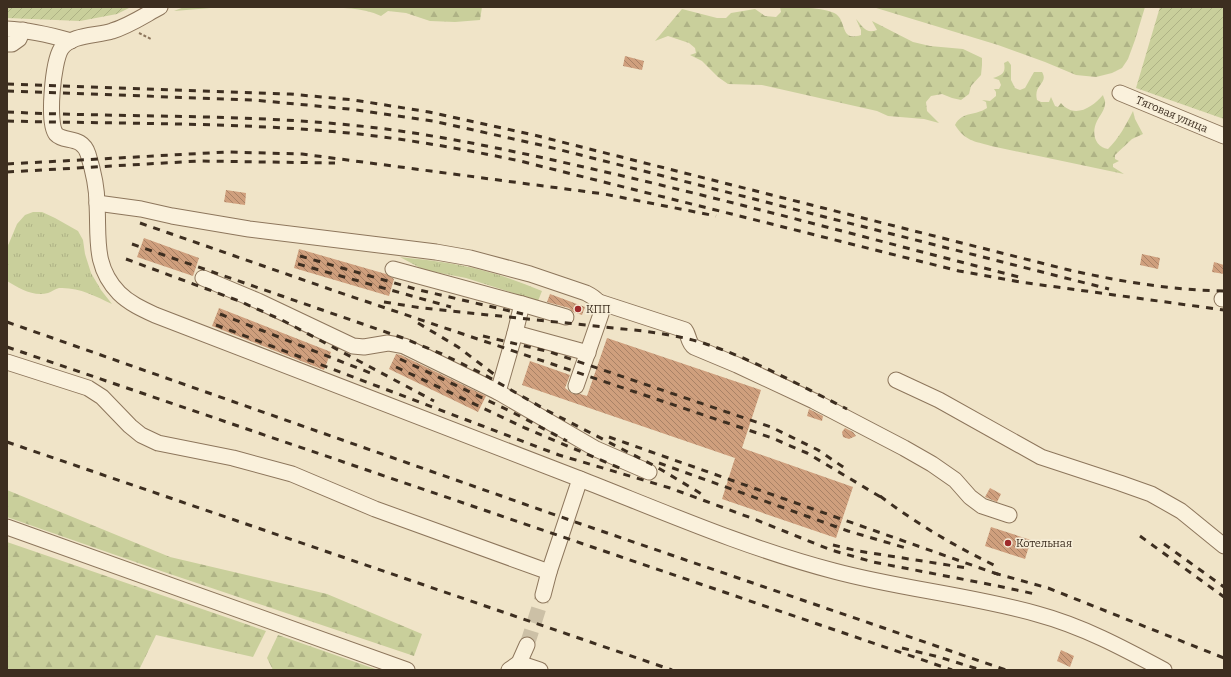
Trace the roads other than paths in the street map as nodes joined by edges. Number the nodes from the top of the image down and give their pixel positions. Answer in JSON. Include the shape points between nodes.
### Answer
{"nodes":[{"id":1,"x":160,"y":7,"type":"edge"},
{"id":2,"x":7,"y":29,"type":"edge"},
{"id":3,"x":22,"y":30,"type":"junction"},
{"id":4,"x":71,"y":41,"type":"junction"},
{"id":5,"x":7,"y":44,"type":"edge"},
{"id":6,"x":1120,"y":93,"type":"dead end"},
{"id":7,"x":1224,"y":136,"type":"edge"},
{"id":8,"x":97,"y":204,"type":"junction"},
{"id":9,"x":393,"y":269,"type":"dead end"},
{"id":10,"x":204,"y":278,"type":"dead end"},
{"id":11,"x":599,"y":302,"type":"junction"},
{"id":12,"x":522,"y":304,"type":"junction"},
{"id":13,"x":566,"y":317,"type":"dead end"},
{"id":14,"x":515,"y":333,"type":"junction"},
{"id":15,"x":588,"y":353,"type":"junction"},
{"id":16,"x":7,"y":362,"type":"edge"},
{"id":17,"x":896,"y":380,"type":"dead end"},
{"id":18,"x":576,"y":386,"type":"dead end"},
{"id":19,"x":498,"y":392,"type":"junction"},
{"id":20,"x":649,"y":472,"type":"dead end"},
{"id":21,"x":580,"y":479,"type":"junction"},
{"id":22,"x":1009,"y":515,"type":"dead end"},
{"id":23,"x":7,"y":526,"type":"edge"},
{"id":24,"x":1224,"y":546,"type":"edge"},
{"id":25,"x":549,"y":572,"type":"junction"},
{"id":26,"x":543,"y":595,"type":"tunnel mouth"},
{"id":27,"x":527,"y":645,"type":"tunnel mouth"},
{"id":28,"x":514,"y":667,"type":"edge"},
{"id":29,"x":407,"y":670,"type":"edge"},
{"id":30,"x":540,"y":670,"type":"edge"},
{"id":31,"x":1164,"y":670,"type":"edge"}],
"edges":[{"from":1,"to":4,"type":"street","via":[[112,31]]},
{"from":2,"to":3,"type":"street"},
{"from":3,"to":4,"type":"street"},
{"from":3,"to":5,"type":"street","via":[[19,39]]},
{"from":4,"to":8,"type":"street","via":[[62,48],[56,58],[53,73],[51,103],[54,130],[57,136],[80,143],[88,152]]},
{"from":6,"to":7,"type":"street","name":"Тяговая улица"},
{"from":8,"to":11,"type":"street","via":[[141,209],[234,226],[470,258],[530,274],[586,293]]},
{"from":8,"to":21,"type":"street","via":[[97,237],[103,267],[115,288],[136,306],[176,324]]},
{"from":9,"to":12,"type":"street"},
{"from":10,"to":19,"type":"street","via":[[353,346],[364,347],[388,342],[404,346]]},
{"from":11,"to":15,"type":"street","via":[[601,314]]},
{"from":11,"to":22,"type":"street","via":[[685,330],[694,347],[814,401],[911,452],[955,480],[982,506]]},
{"from":12,"to":13,"type":"street"},
{"from":12,"to":14,"type":"street"},
{"from":14,"to":15,"type":"street"},
{"from":14,"to":19,"type":"street"},
{"from":15,"to":18,"type":"street"},
{"from":16,"to":25,"type":"street","via":[[88,388],[102,396],[141,435],[158,444],[240,460],[292,474],[375,509]]},
{"from":17,"to":24,"type":"street","via":[[939,400],[1041,457],[1151,494],[1181,511]]},
{"from":19,"to":20,"type":"street","via":[[596,449]]},
{"from":21,"to":25,"type":"street"},
{"from":21,"to":31,"type":"street","via":[[786,558],[836,572],[998,604],[1054,619],[1131,652]]},
{"from":23,"to":29,"type":"street"},
{"from":25,"to":26,"type":"street"},
{"from":27,"to":28,"type":"street"},
{"from":28,"to":30,"type":"street"}]}
